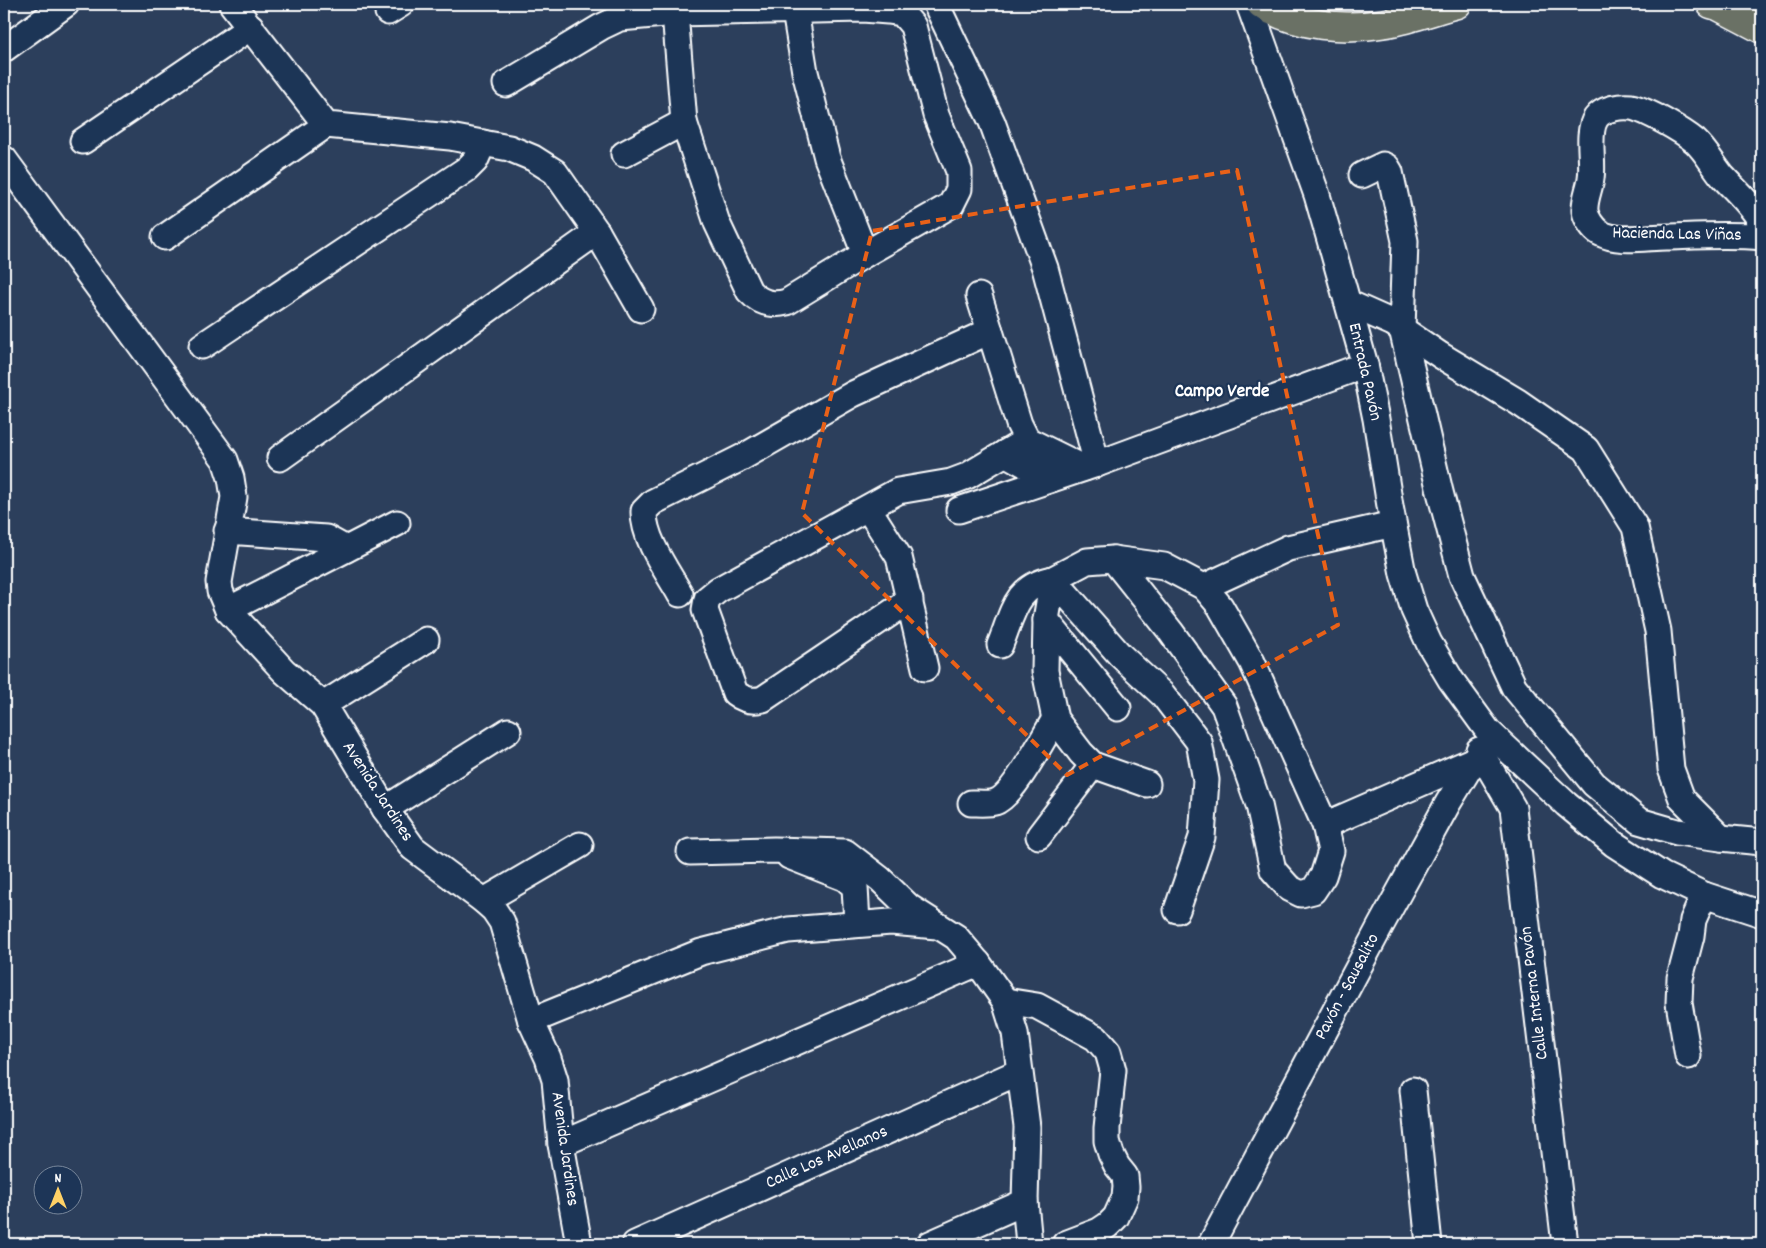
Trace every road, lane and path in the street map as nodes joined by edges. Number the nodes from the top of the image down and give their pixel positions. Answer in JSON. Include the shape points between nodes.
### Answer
{"nodes":[{"id":1,"x":66,"y":4,"type":"edge"},
{"id":2,"x":232,"y":4,"type":"edge"},
{"id":3,"x":936,"y":4,"type":"edge"},
{"id":4,"x":1249,"y":4,"type":"edge"},
{"id":5,"x":1261,"y":4,"type":"edge"},
{"id":6,"x":1457,"y":4,"type":"edge"},
{"id":7,"x":1711,"y":4,"type":"edge"},
{"id":8,"x":854,"y":7,"type":"edge"},
{"id":9,"x":701,"y":8,"type":"edge"},
{"id":10,"x":795,"y":11,"type":"junction"},
{"id":11,"x":675,"y":13,"type":"junction"},
{"id":12,"x":250,"y":27,"type":"junction"},
{"id":13,"x":1762,"y":29,"type":"edge"},
{"id":14,"x":4,"y":49,"type":"edge"},
{"id":15,"x":506,"y":84,"type":"dead end"},
{"id":16,"x":684,"y":122,"type":"junction"},
{"id":17,"x":326,"y":125,"type":"junction"},
{"id":18,"x":83,"y":141,"type":"dead end"},
{"id":19,"x":483,"y":143,"type":"junction"},
{"id":20,"x":624,"y":154,"type":"dead end"},
{"id":21,"x":4,"y":159,"type":"edge"},
{"id":22,"x":1362,"y":176,"type":"dead end"},
{"id":23,"x":1762,"y":223,"type":"edge"},
{"id":24,"x":597,"y":232,"type":"junction"},
{"id":25,"x":165,"y":237,"type":"dead end"},
{"id":26,"x":1762,"y":237,"type":"edge"},
{"id":27,"x":865,"y":254,"type":"junction"},
{"id":28,"x":979,"y":296,"type":"dead end"},
{"id":29,"x":1348,"y":303,"type":"junction"},
{"id":30,"x":641,"y":309,"type":"dead end"},
{"id":31,"x":1402,"y":329,"type":"junction"},
{"id":32,"x":990,"y":331,"type":"junction"},
{"id":33,"x":202,"y":346,"type":"dead end"},
{"id":34,"x":1365,"y":365,"type":"junction"},
{"id":35,"x":1027,"y":440,"type":"junction"},
{"id":36,"x":1005,"y":453,"type":"junction"},
{"id":37,"x":280,"y":458,"type":"dead end"},
{"id":38,"x":1090,"y":466,"type":"junction"},
{"id":39,"x":1051,"y":479,"type":"junction"},
{"id":40,"x":868,"y":508,"type":"junction"},
{"id":41,"x":959,"y":510,"type":"dead end"},
{"id":42,"x":397,"y":523,"type":"dead end"},
{"id":43,"x":1393,"y":524,"type":"junction"},
{"id":44,"x":228,"y":531,"type":"junction"},
{"id":45,"x":346,"y":549,"type":"junction"},
{"id":46,"x":1113,"y":558,"type":"junction"},
{"id":47,"x":1053,"y":579,"type":"junction"},
{"id":48,"x":1204,"y":587,"type":"junction"},
{"id":49,"x":680,"y":594,"type":"dead end"},
{"id":50,"x":910,"y":600,"type":"junction"},
{"id":51,"x":228,"y":610,"type":"junction"},
{"id":52,"x":1046,"y":620,"type":"junction"},
{"id":53,"x":426,"y":640,"type":"dead end"},
{"id":54,"x":1000,"y":645,"type":"dead end"},
{"id":55,"x":925,"y":668,"type":"dead end"},
{"id":56,"x":323,"y":705,"type":"junction"},
{"id":57,"x":1118,"y":708,"type":"dead end"},
{"id":58,"x":1055,"y":719,"type":"junction"},
{"id":59,"x":508,"y":731,"type":"dead end"},
{"id":60,"x":1480,"y":747,"type":"junction"},
{"id":61,"x":1093,"y":765,"type":"junction"},
{"id":62,"x":1147,"y":784,"type":"dead end"},
{"id":63,"x":971,"y":803,"type":"dead end"},
{"id":64,"x":385,"y":809,"type":"junction"},
{"id":65,"x":1325,"y":825,"type":"junction"},
{"id":66,"x":1039,"y":836,"type":"dead end"},
{"id":67,"x":1721,"y":838,"type":"junction"},
{"id":68,"x":1762,"y":842,"type":"edge"},
{"id":69,"x":580,"y":845,"type":"dead end"},
{"id":70,"x":774,"y":850,"type":"junction"},
{"id":71,"x":690,"y":852,"type":"dead end"},
{"id":72,"x":1704,"y":895,"type":"junction"},
{"id":73,"x":484,"y":901,"type":"junction"},
{"id":74,"x":1177,"y":910,"type":"dead end"},
{"id":75,"x":1762,"y":914,"type":"edge"},
{"id":76,"x":857,"y":923,"type":"junction"},
{"id":77,"x":938,"y":926,"type":"junction"},
{"id":78,"x":978,"y":963,"type":"junction"},
{"id":79,"x":1005,"y":1001,"type":"junction"},
{"id":80,"x":531,"y":1021,"type":"junction"},
{"id":81,"x":1688,"y":1056,"type":"dead end"},
{"id":82,"x":1019,"y":1072,"type":"junction"},
{"id":83,"x":1413,"y":1090,"type":"dead end"},
{"id":84,"x":561,"y":1144,"type":"junction"},
{"id":85,"x":1026,"y":1202,"type":"junction"},
{"id":86,"x":579,"y":1244,"type":"edge"},
{"id":87,"x":635,"y":1244,"type":"edge"},
{"id":88,"x":930,"y":1244,"type":"edge"},
{"id":89,"x":1029,"y":1244,"type":"edge"},
{"id":90,"x":1065,"y":1244,"type":"edge"},
{"id":91,"x":1211,"y":1244,"type":"edge"},
{"id":92,"x":1429,"y":1244,"type":"edge"},
{"id":93,"x":1565,"y":1244,"type":"edge"}],
"edges":[{"from":1,"to":14,"type":"street"},
{"from":2,"to":12,"type":"street"},
{"from":3,"to":38,"type":"street","via":[[992,122],[1045,268]]},
{"from":4,"to":29,"type":"street","name":"Entrada Pavón","via":[[1317,194]]},
{"from":5,"to":6,"type":"main road","via":[[1290,18],[1348,26],[1388,23]]},
{"from":7,"to":13,"type":"main road"},
{"from":8,"to":10,"type":"street"},
{"from":8,"to":27,"type":"street","via":[[902,13],[912,26],[936,115],[959,171],[959,188],[950,205]]},
{"from":9,"to":10,"type":"street"},
{"from":9,"to":11,"type":"street"},
{"from":10,"to":27,"type":"street","via":[[805,72],[827,158]]},
{"from":11,"to":15,"type":"street","via":[[620,18]]},
{"from":11,"to":16,"type":"street"},
{"from":12,"to":17,"type":"street"},
{"from":12,"to":18,"type":"street"},
{"from":16,"to":20,"type":"street"},
{"from":16,"to":27,"type":"street","via":[[717,223],[754,296],[773,304],[787,302]]},
{"from":17,"to":19,"type":"street"},
{"from":17,"to":25,"type":"street"},
{"from":19,"to":24,"type":"street","via":[[509,148],[555,172]]},
{"from":19,"to":33,"type":"street","via":[[475,161],[467,169]]},
{"from":21,"to":44,"type":"street","name":"Avenida Jardines","via":[[225,460],[234,497]]},
{"from":22,"to":31,"type":"street","via":[[1382,165],[1390,172],[1405,241]]},
{"from":23,"to":26,"type":"street","name":"Hacienda Las Viñas","via":[[1685,133],[1631,107],[1606,110],[1596,118],[1591,148],[1592,177],[1585,213],[1599,232],[1619,238]]},
{"from":24,"to":30,"type":"street"},
{"from":24,"to":37,"type":"street"},
{"from":28,"to":32,"type":"street"},
{"from":29,"to":31,"type":"street"},
{"from":29,"to":34,"type":"street","name":"Entrada Pavón"},
{"from":31,"to":67,"type":"street","via":[[1518,402],[1586,449],[1591,456],[1635,527],[1658,631],[1671,769],[1682,800]]},
{"from":31,"to":67,"type":"street","via":[[1462,576],[1514,687],[1594,784],[1640,821],[1678,832]]},
{"from":32,"to":35,"type":"street","via":[[1018,424]]},
{"from":32,"to":49,"type":"street","via":[[853,394],[743,457],[652,502],[644,511],[643,522]]},
{"from":34,"to":38,"type":"street"},
{"from":34,"to":43,"type":"street","name":"Entrada Pavón"},
{"from":35,"to":36,"type":"street"},
{"from":35,"to":38,"type":"street"},
{"from":36,"to":39,"type":"street"},
{"from":36,"to":40,"type":"street","via":[[967,476],[898,491]]},
{"from":38,"to":39,"type":"street"},
{"from":39,"to":41,"type":"street"},
{"from":40,"to":50,"type":"street","via":[[899,556]]},
{"from":40,"to":50,"type":"street","via":[[710,595],[705,610],[735,693],[743,699],[763,699]]},
{"from":42,"to":45,"type":"street"},
{"from":43,"to":48,"type":"street","via":[[1288,548]]},
{"from":43,"to":60,"type":"street","name":"Entrada Pavón","via":[[1414,610],[1451,680]]},
{"from":44,"to":45,"type":"street","via":[[326,538]]},
{"from":44,"to":51,"type":"street","name":"Avenida Jardines","via":[[219,582]]},
{"from":45,"to":51,"type":"street"},
{"from":46,"to":47,"type":"street","via":[[1087,561]]},
{"from":46,"to":48,"type":"street","via":[[1164,566]]},
{"from":46,"to":65,"type":"street","via":[[1224,706],[1258,806],[1274,870],[1289,888],[1301,894],[1314,891],[1323,876],[1331,851]]},
{"from":47,"to":52,"type":"street"},
{"from":47,"to":54,"type":"street","via":[[1028,588],[1019,598]]},
{"from":47,"to":74,"type":"street","via":[[1120,655],[1163,695],[1199,742],[1206,780],[1202,837]]},
{"from":48,"to":65,"type":"street","via":[[1220,606],[1252,662]]},
{"from":50,"to":55,"type":"street"},
{"from":51,"to":56,"type":"street","name":"Avenida Jardines","via":[[284,671]]},
{"from":52,"to":57,"type":"street"},
{"from":52,"to":58,"type":"street","via":[[1045,671]]},
{"from":53,"to":56,"type":"street"},
{"from":56,"to":64,"type":"street","name":"Avenida Jardines"},
{"from":58,"to":61,"type":"street"},
{"from":58,"to":63,"type":"street","via":[[1022,775],[1004,796],[996,802]]},
{"from":59,"to":64,"type":"street"},
{"from":60,"to":65,"type":"street"},
{"from":60,"to":72,"type":"street","via":[[1566,804],[1614,844],[1662,875]]},
{"from":60,"to":91,"type":"street","name":"Pavón - Sausalito"},
{"from":60,"to":93,"type":"street","name":"Calle Interna Pavón","via":[[1514,808]]},
{"from":61,"to":62,"type":"street"},
{"from":61,"to":66,"type":"street"},
{"from":64,"to":73,"type":"street","name":"Avenida Jardines","via":[[413,848]]},
{"from":67,"to":68,"type":"street"},
{"from":69,"to":73,"type":"street"},
{"from":70,"to":71,"type":"street"},
{"from":70,"to":76,"type":"street","via":[[845,878],[855,887]]},
{"from":70,"to":77,"type":"street","via":[[844,852]]},
{"from":72,"to":75,"type":"street"},
{"from":72,"to":81,"type":"street","via":[[1693,920],[1680,978],[1679,1003]]},
{"from":73,"to":80,"type":"street","name":"Avenida Jardines","via":[[502,922]]},
{"from":76,"to":77,"type":"street"},
{"from":76,"to":80,"type":"street","via":[[788,930],[700,952]]},
{"from":77,"to":78,"type":"street","via":[[956,937]]},
{"from":78,"to":79,"type":"street"},
{"from":78,"to":84,"type":"street"},
{"from":79,"to":82,"type":"street","via":[[1015,1033]]},
{"from":79,"to":90,"type":"street","via":[[1037,1006],[1088,1032],[1103,1044],[1112,1061],[1107,1141],[1125,1176],[1125,1197],[1116,1217],[1108,1225]]},
{"from":80,"to":84,"type":"street","name":"Avenida Jardines","via":[[555,1080]]},
{"from":82,"to":85,"type":"street","via":[[1027,1127]]},
{"from":82,"to":87,"type":"street","name":"Calle Los Avellanos"},
{"from":83,"to":92,"type":"street"},
{"from":84,"to":86,"type":"street","name":"Avenida Jardines"},
{"from":85,"to":88,"type":"street"},
{"from":85,"to":89,"type":"street"}]}
